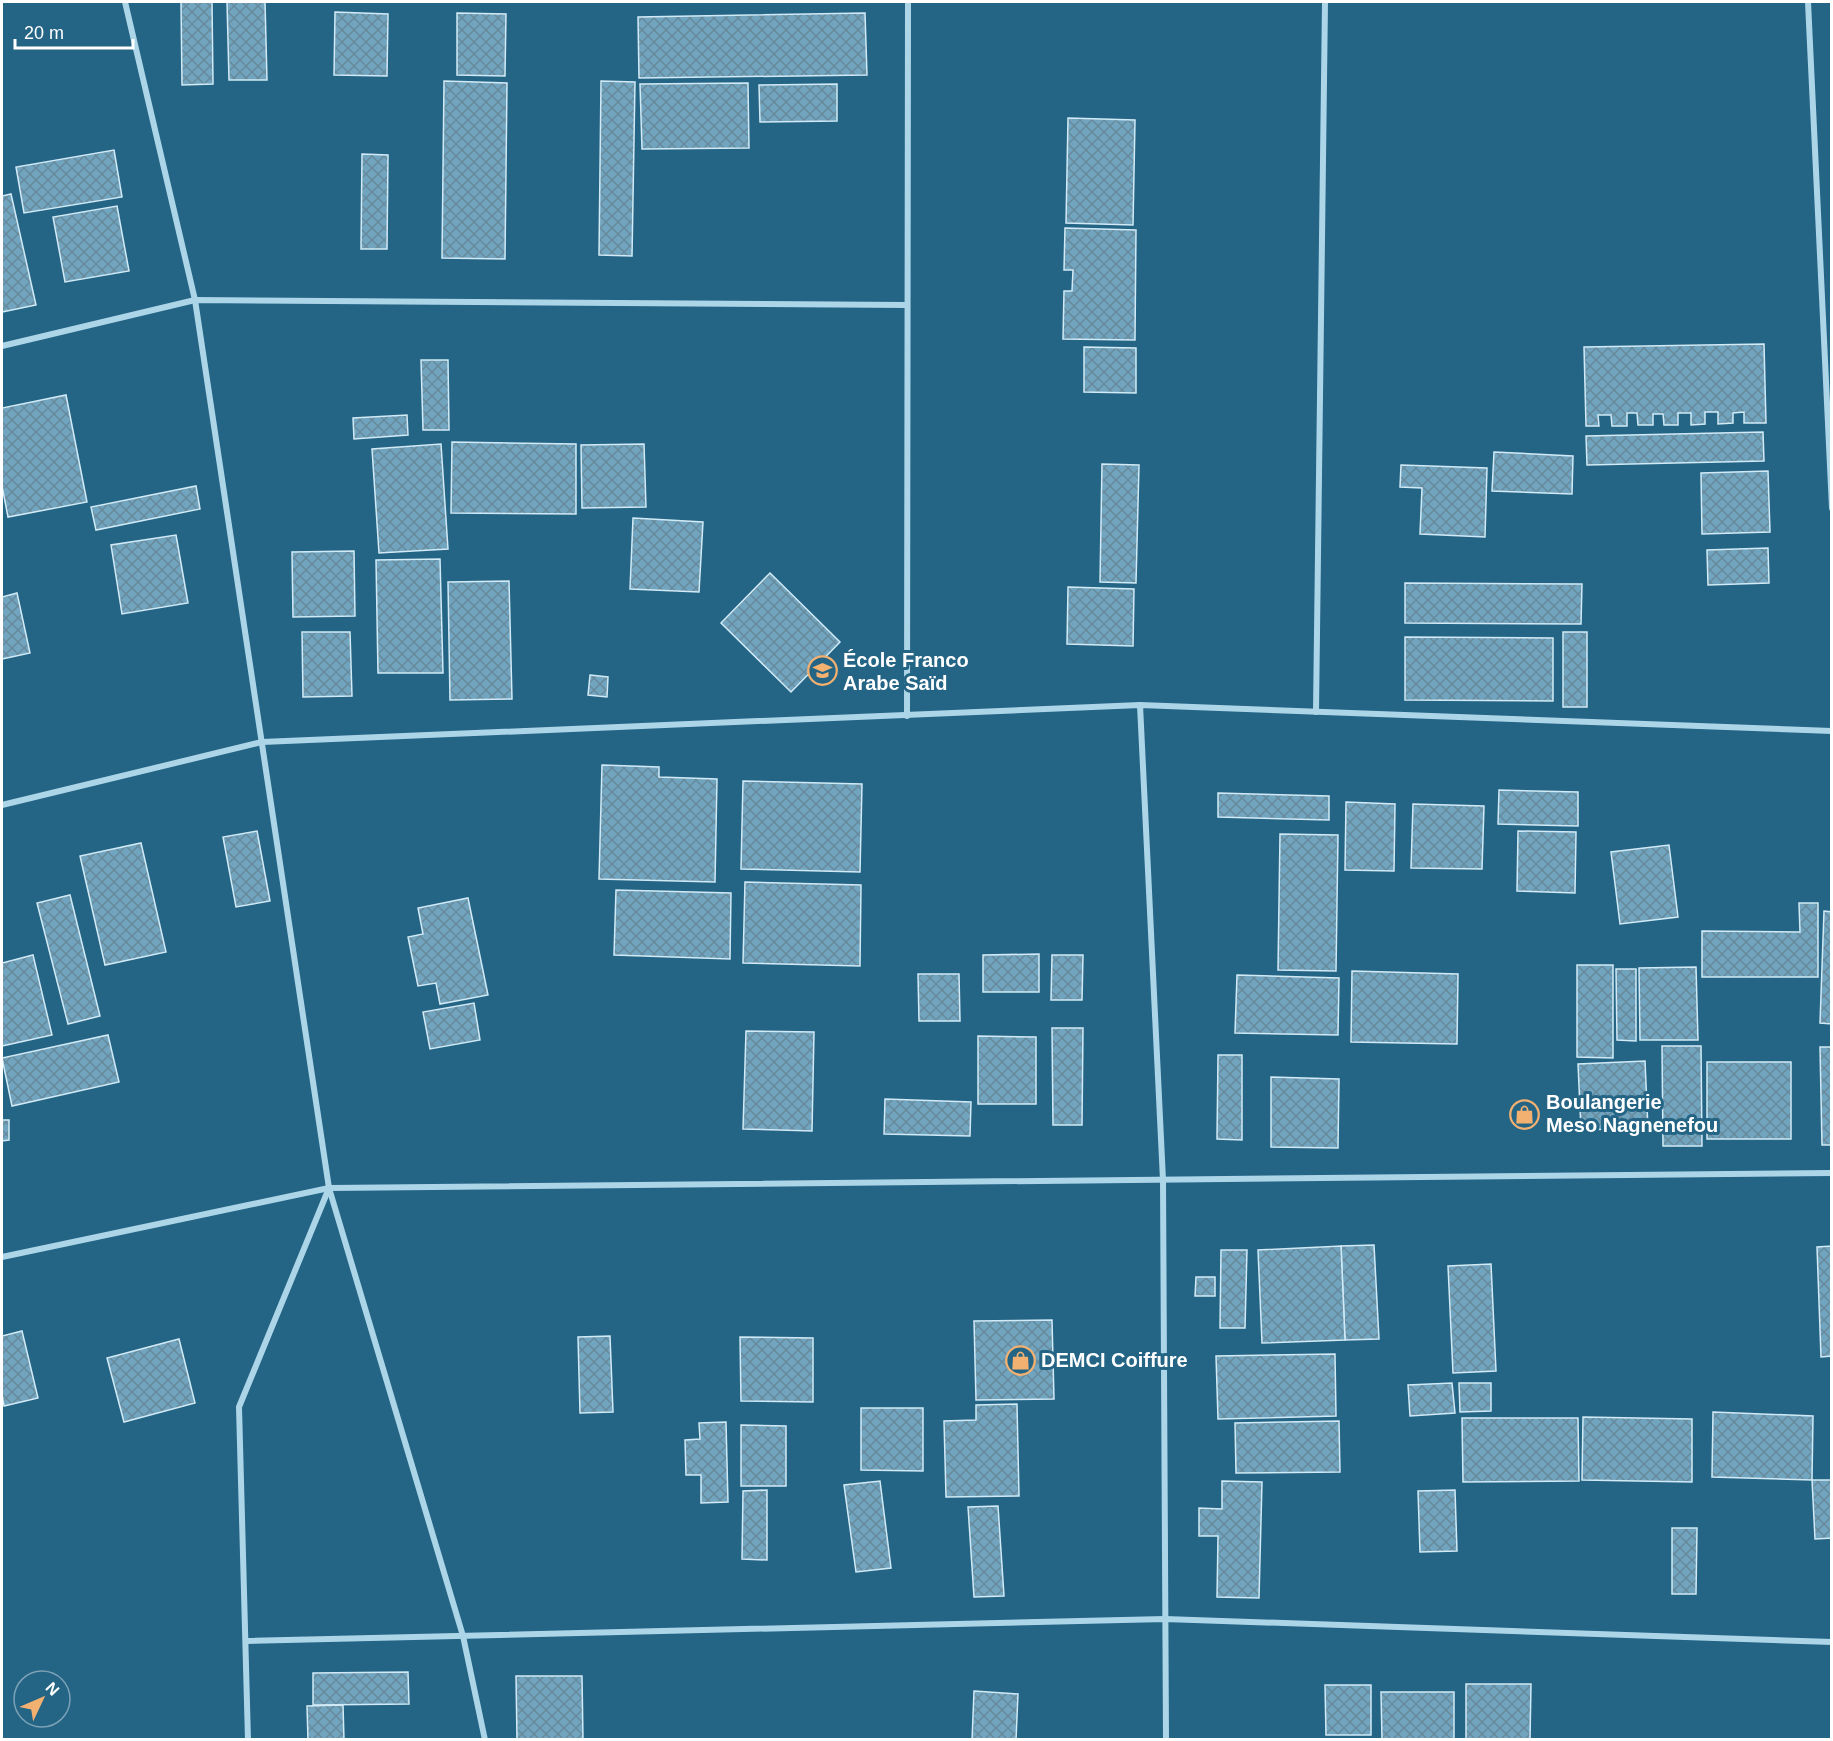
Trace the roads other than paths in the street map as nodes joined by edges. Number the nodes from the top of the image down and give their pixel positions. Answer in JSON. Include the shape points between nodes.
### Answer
{"nodes":[{"id":1,"x":125,"y":2,"type":"edge"},
{"id":2,"x":908,"y":2,"type":"edge"},
{"id":3,"x":1325,"y":2,"type":"edge"},
{"id":4,"x":1808,"y":2,"type":"edge"},
{"id":5,"x":195,"y":300,"type":"junction"},
{"id":6,"x":907,"y":305,"type":"junction"},
{"id":7,"x":2,"y":346,"type":"edge"},
{"id":8,"x":1832,"y":508,"type":"edge"},
{"id":9,"x":1140,"y":705,"type":"junction"},
{"id":10,"x":1316,"y":712,"type":"junction"},
{"id":11,"x":907,"y":716,"type":"junction"},
{"id":12,"x":1832,"y":730,"type":"edge"},
{"id":13,"x":262,"y":742,"type":"junction"},
{"id":14,"x":2,"y":805,"type":"edge"},
{"id":15,"x":1832,"y":1173,"type":"edge"},
{"id":16,"x":1163,"y":1180,"type":"junction"},
{"id":17,"x":329,"y":1188,"type":"junction"},
{"id":18,"x":2,"y":1257,"type":"edge"},
{"id":19,"x":1166,"y":1619,"type":"junction"},
{"id":20,"x":463,"y":1636,"type":"junction"},
{"id":21,"x":246,"y":1641,"type":"junction"},
{"id":22,"x":1832,"y":1642,"type":"edge"},
{"id":23,"x":248,"y":1740,"type":"edge"},
{"id":24,"x":485,"y":1740,"type":"edge"},
{"id":25,"x":1166,"y":1740,"type":"edge"}],
"edges":[{"from":1,"to":5,"type":"street"},
{"from":2,"to":6,"type":"street"},
{"from":3,"to":10,"type":"street"},
{"from":4,"to":8,"type":"street"},
{"from":5,"to":6,"type":"street"},
{"from":5,"to":7,"type":"street"},
{"from":5,"to":13,"type":"street"},
{"from":6,"to":11,"type":"street"},
{"from":9,"to":10,"type":"street"},
{"from":9,"to":11,"type":"street"},
{"from":9,"to":16,"type":"street"},
{"from":10,"to":12,"type":"street"},
{"from":11,"to":13,"type":"street"},
{"from":13,"to":14,"type":"street"},
{"from":13,"to":17,"type":"street"},
{"from":15,"to":16,"type":"street"},
{"from":16,"to":17,"type":"street"},
{"from":16,"to":19,"type":"street"},
{"from":17,"to":18,"type":"street"},
{"from":17,"to":20,"type":"street"},
{"from":17,"to":21,"type":"street","via":[[239,1407]]},
{"from":19,"to":20,"type":"street"},
{"from":19,"to":22,"type":"street"},
{"from":19,"to":25,"type":"street"},
{"from":20,"to":21,"type":"street"},
{"from":20,"to":24,"type":"street"},
{"from":21,"to":23,"type":"street"}]}
